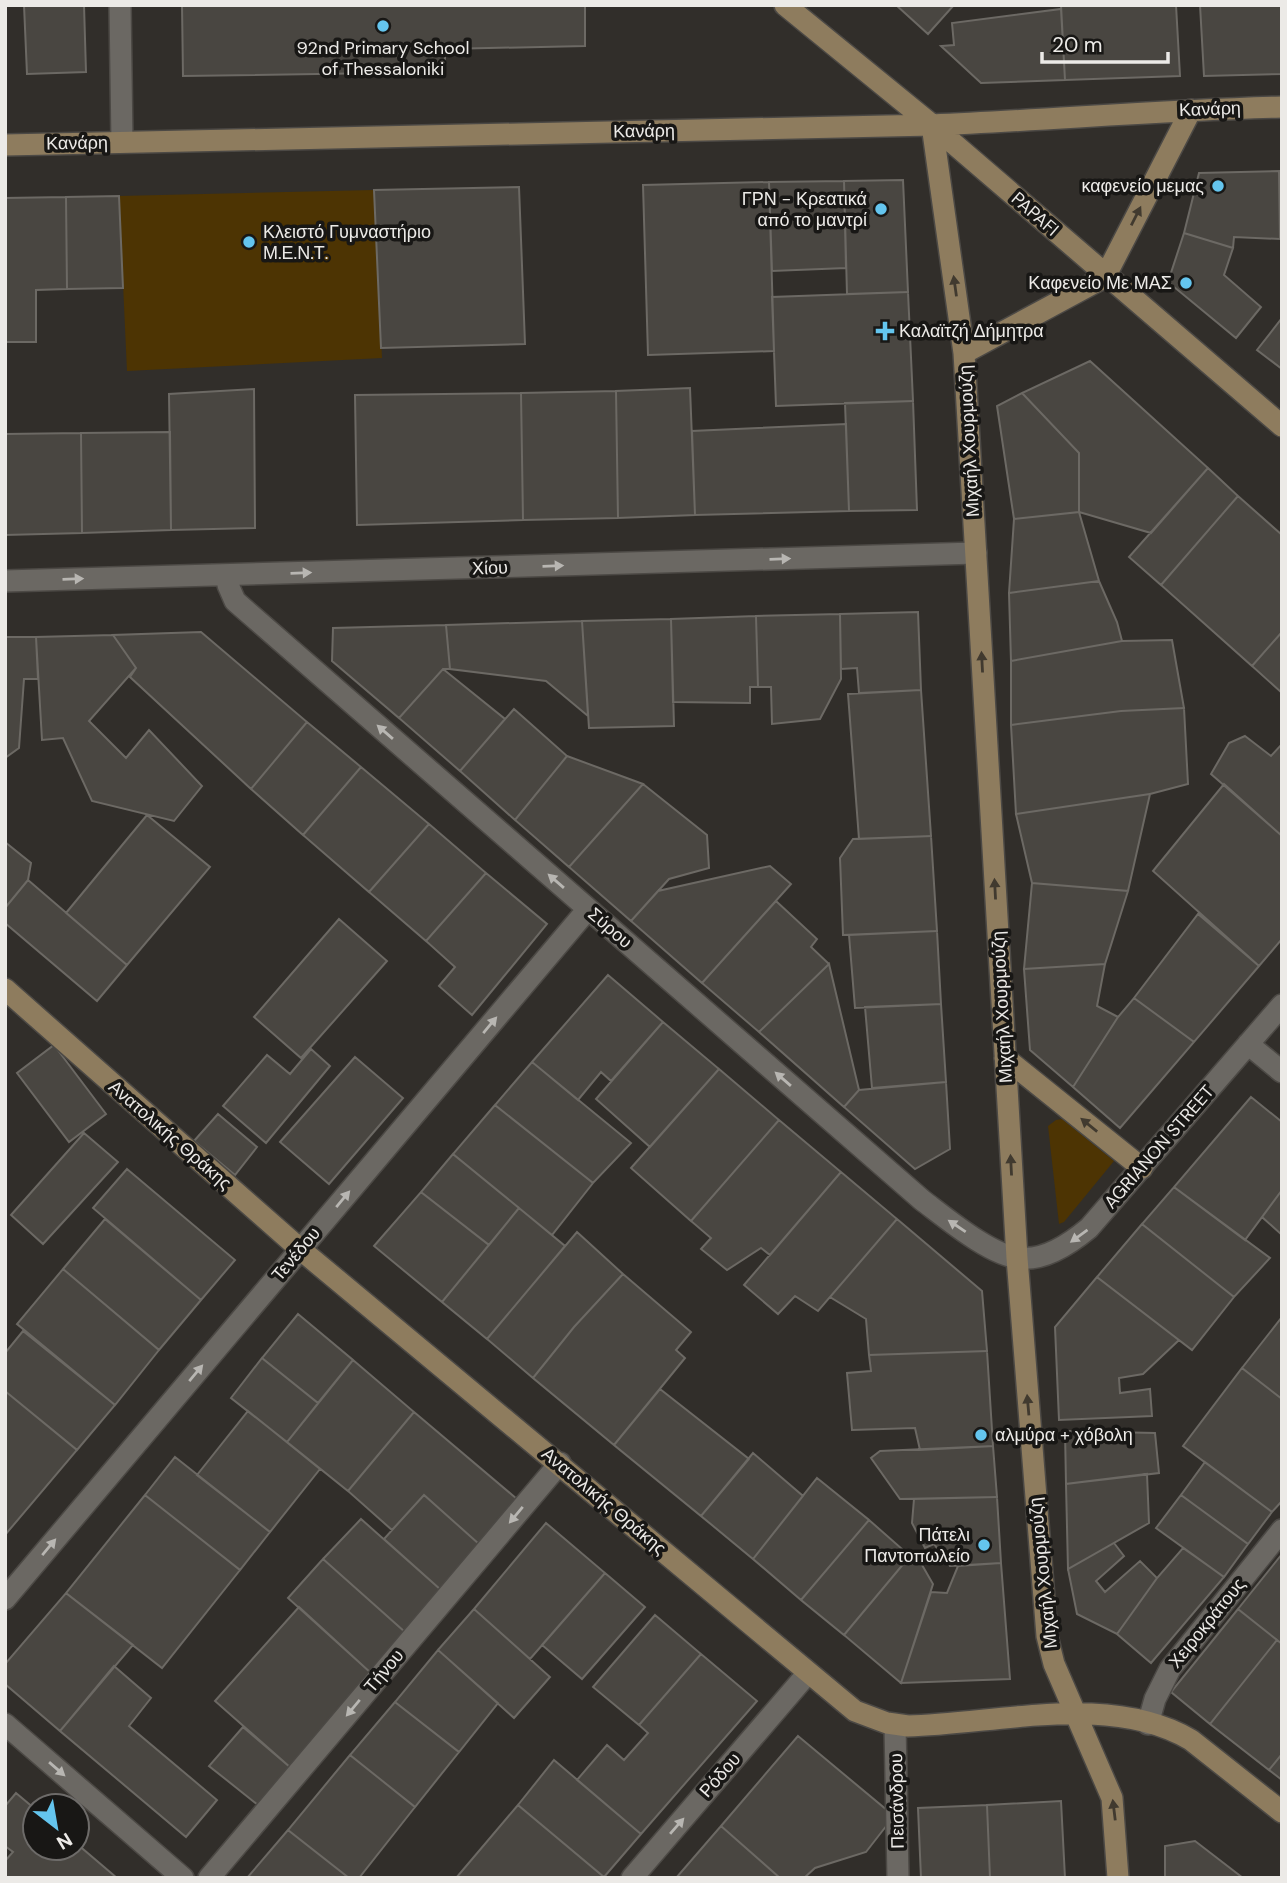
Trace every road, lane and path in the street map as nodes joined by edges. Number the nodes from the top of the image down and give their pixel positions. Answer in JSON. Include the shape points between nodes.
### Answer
{"nodes":[{"id":1,"x":120,"y":5,"type":"edge"},
{"id":2,"x":785,"y":5,"type":"edge"},
{"id":3,"x":1282,"y":107,"type":"edge"},
{"id":4,"x":1191,"y":110,"type":"junction"},
{"id":5,"x":932,"y":125,"type":"junction"},
{"id":6,"x":122,"y":142,"type":"junction"},
{"id":7,"x":5,"y":145,"type":"edge"},
{"id":8,"x":1105,"y":276,"type":"junction"},
{"id":9,"x":964,"y":353,"type":"junction"},
{"id":10,"x":1282,"y":426,"type":"edge"},
{"id":11,"x":976,"y":554,"type":"junction"},
{"id":12,"x":228,"y":575,"type":"junction"},
{"id":13,"x":5,"y":581,"type":"edge"},
{"id":14,"x":588,"y":909,"type":"junction"},
{"id":15,"x":5,"y":989,"type":"edge"},
{"id":16,"x":1282,"y":1004,"type":"edge"},
{"id":17,"x":1248,"y":1044,"type":"junction"},
{"id":18,"x":1005,"y":1058,"type":"junction"},
{"id":19,"x":1282,"y":1072,"type":"edge"},
{"id":20,"x":1142,"y":1168,"type":"junction"},
{"id":21,"x":300,"y":1249,"type":"junction"},
{"id":22,"x":1017,"y":1258,"type":"junction"},
{"id":23,"x":560,"y":1463,"type":"junction"},
{"id":24,"x":1282,"y":1531,"type":"edge"},
{"id":25,"x":5,"y":1599,"type":"edge"},
{"id":26,"x":808,"y":1673,"type":"junction"},
{"id":27,"x":1075,"y":1713,"type":"junction"},
{"id":28,"x":5,"y":1724,"type":"edge"},
{"id":29,"x":1148,"y":1724,"type":"junction"},
{"id":30,"x":895,"y":1725,"type":"junction"},
{"id":31,"x":1282,"y":1812,"type":"edge"},
{"id":32,"x":183,"y":1878,"type":"edge"},
{"id":33,"x":209,"y":1878,"type":"edge"},
{"id":34,"x":632,"y":1878,"type":"edge"},
{"id":35,"x":898,"y":1878,"type":"edge"},
{"id":36,"x":1118,"y":1878,"type":"edge"}],
"edges":[{"from":1,"to":6,"type":"street"},
{"from":2,"to":5,"type":"street","name":"PAPAFI"},
{"from":3,"to":4,"type":"street","name":"Κανάρη"},
{"from":4,"to":5,"type":"street","name":"Κανάρη"},
{"from":8,"to":4,"type":"street","one_way":true},
{"from":5,"to":6,"type":"street","name":"Κανάρη"},
{"from":5,"to":8,"type":"street","name":"PAPAFI"},
{"from":9,"to":5,"type":"street","name":"Μιχαήλ Χουρμούζη","one_way":true},
{"from":6,"to":7,"type":"street","name":"Κανάρη"},
{"from":8,"to":9,"type":"street"},
{"from":8,"to":10,"type":"street","name":"PAPAFI"},
{"from":9,"to":11,"type":"street","name":"Μιχαήλ Χουρμούζη"},
{"from":12,"to":11,"type":"street","name":"Χίου","one_way":true},
{"from":18,"to":11,"type":"street","name":"Μιχαήλ Χουρμούζη","one_way":true},
{"from":13,"to":12,"type":"street","name":"Χίου","one_way":true},
{"from":14,"to":12,"type":"street","name":"Σύρου","one_way":true,"via":[[235,601]]},
{"from":21,"to":14,"type":"street","name":"Τενέδου","one_way":true},
{"from":22,"to":14,"type":"street","name":"Σύρου","one_way":true,"via":[[976,1239],[922,1200]]},
{"from":15,"to":21,"type":"street","name":"Ανατολικής Θράκης"},
{"from":16,"to":17,"type":"street","name":"AGRIANON STREET"},
{"from":17,"to":19,"type":"street"},
{"from":17,"to":20,"type":"street","name":"AGRIANON STREET"},
{"from":20,"to":18,"type":"street","one_way":true},
{"from":22,"to":18,"type":"street","name":"Μιχαήλ Χουρμούζη","one_way":true},
{"from":20,"to":22,"type":"street","name":"AGRIANON STREET","one_way":true,"via":[[1082,1234],[1047,1254]]},
{"from":21,"to":23,"type":"street","name":"Ανατολικής Θράκης"},
{"from":25,"to":21,"type":"street","name":"Τενέδου","one_way":true},
{"from":27,"to":22,"type":"street","name":"Μιχαήλ Χουρμούζη","one_way":true,"via":[[1047,1636]]},
{"from":23,"to":26,"type":"street","name":"Ανατολικής Θράκης"},
{"from":23,"to":33,"type":"street","name":"Τήνου","one_way":true},
{"from":24,"to":29,"type":"street","name":"Χειροκράτους","via":[[1170,1669]]},
{"from":26,"to":30,"type":"street","name":"Ανατολικής Θράκης","via":[[855,1711]]},
{"from":34,"to":26,"type":"street","name":"Ρόδου","one_way":true},
{"from":27,"to":29,"type":"street","name":"Ανατολικής Θράκης"},
{"from":27,"to":30,"type":"street","name":"Ανατολικής Θράκης"},
{"from":36,"to":27,"type":"street","name":"Μιχαήλ Χουρμούζη","one_way":true,"via":[[1112,1798]]},
{"from":28,"to":32,"type":"street","one_way":true},
{"from":29,"to":31,"type":"street","name":"Ανατολικής Θράκης","via":[[1191,1740]]},
{"from":30,"to":35,"type":"street","name":"Πεισάνδρου"}]}
